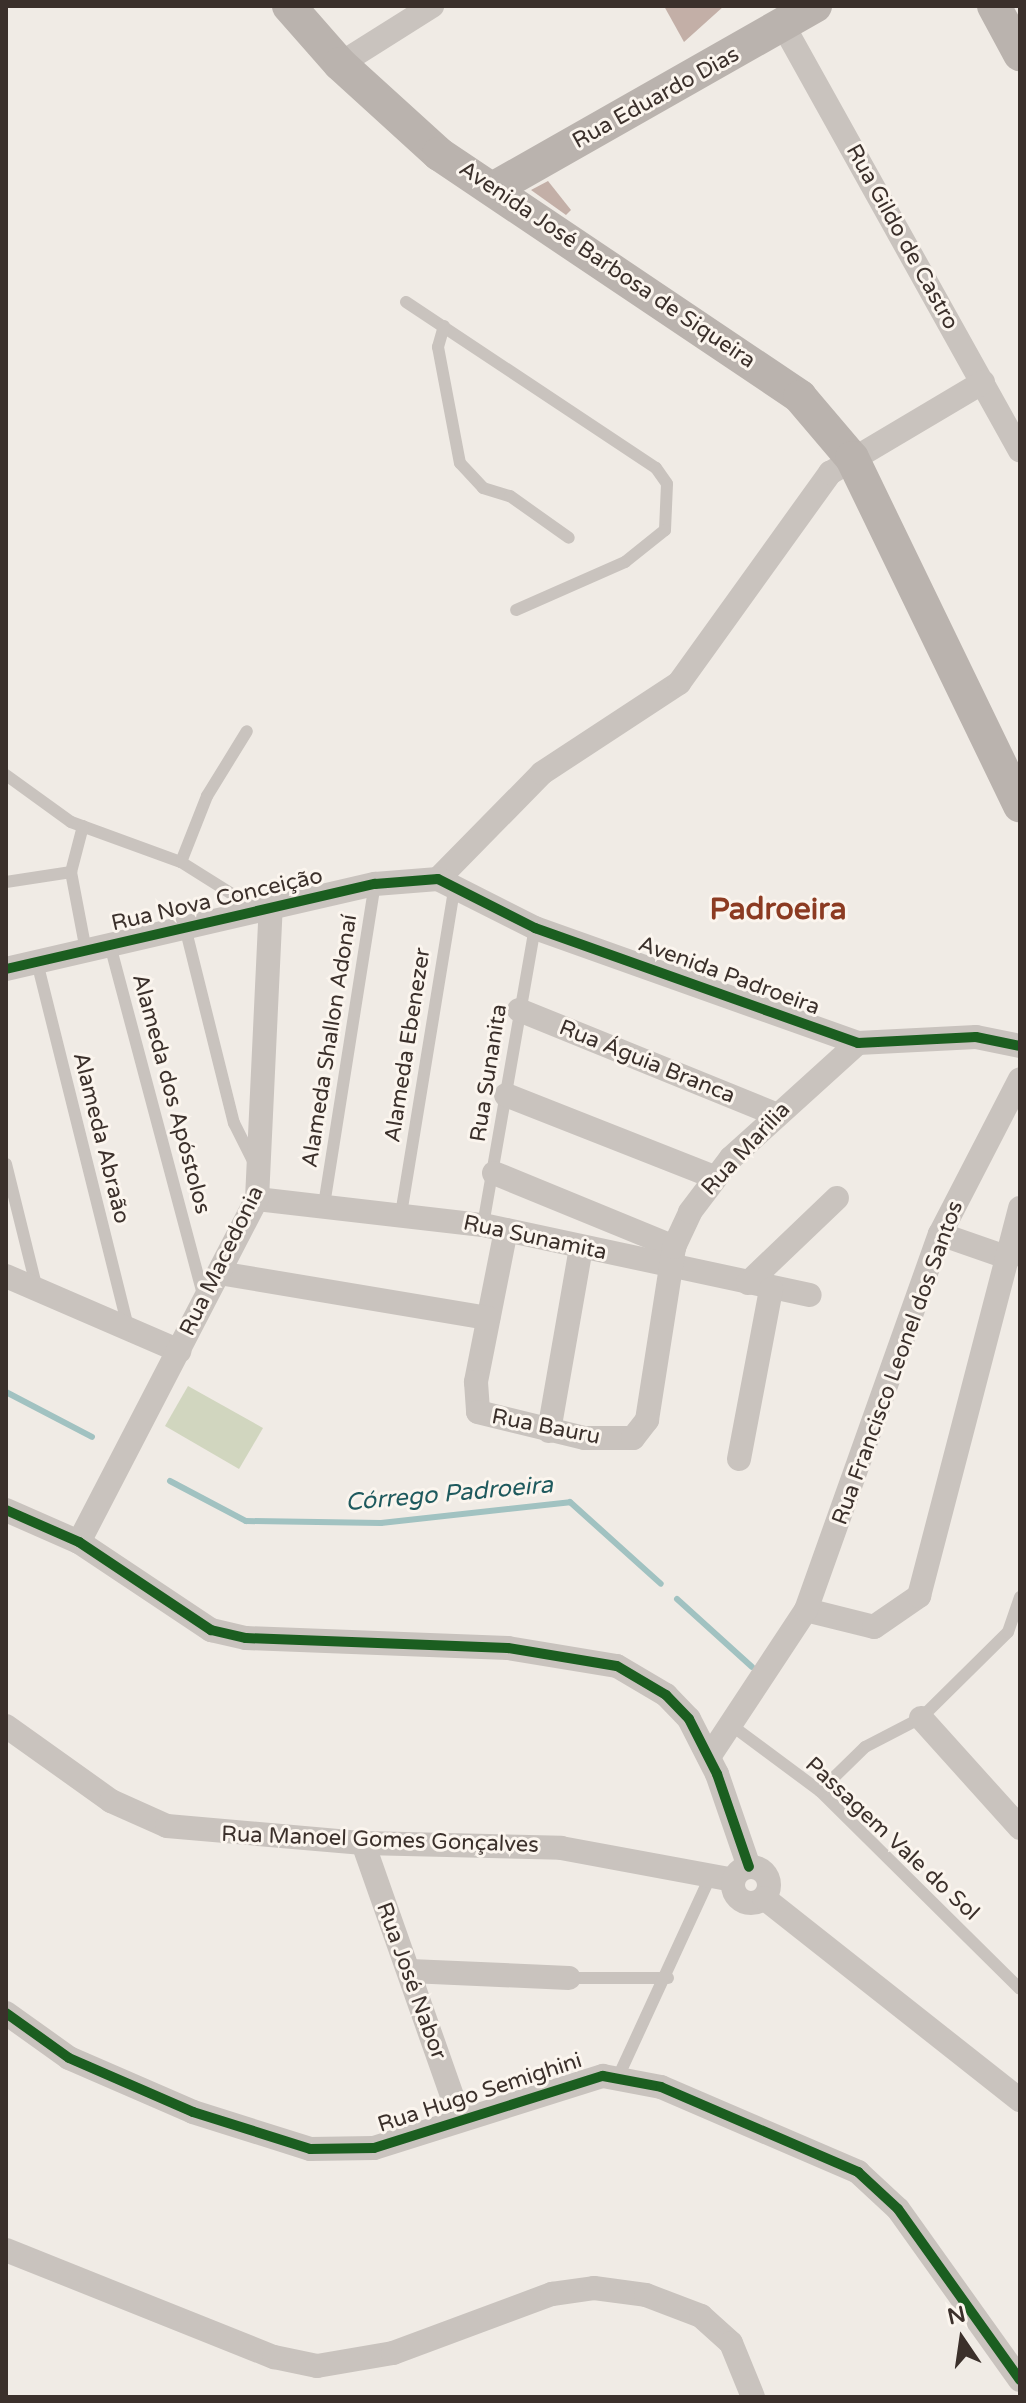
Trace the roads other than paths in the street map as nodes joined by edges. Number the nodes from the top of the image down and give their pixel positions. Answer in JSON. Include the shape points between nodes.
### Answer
{"nodes":[{"id":1,"x":289,"y":6,"type":"edge"},
{"id":2,"x":432,"y":6,"type":"edge"},
{"id":3,"x":815,"y":6,"type":"edge"},
{"id":4,"x":994,"y":6,"type":"edge"},
{"id":5,"x":783,"y":25,"type":"junction"},
{"id":6,"x":1020,"y":54,"type":"edge"},
{"id":7,"x":340,"y":64,"type":"junction"},
{"id":8,"x":496,"y":187,"type":"junction"},
{"id":9,"x":406,"y":302,"type":"dead end"},
{"id":10,"x":444,"y":326,"type":"junction"},
{"id":11,"x":983,"y":382,"type":"junction"},
{"id":12,"x":1016,"y":434,"type":"edge"},
{"id":13,"x":852,"y":458,"type":"junction"},
{"id":14,"x":569,"y":538,"type":"dead end"},
{"id":15,"x":516,"y":610,"type":"dead end"},
{"id":16,"x":247,"y":731,"type":"dead end"},
{"id":17,"x":6,"y":775,"type":"edge"},
{"id":18,"x":1020,"y":806,"type":"edge"},
{"id":19,"x":83,"y":826,"type":"junction"},
{"id":20,"x":181,"y":862,"type":"junction"},
{"id":21,"x":71,"y":872,"type":"junction"},
{"id":22,"x":447,"y":881,"type":"junction"},
{"id":23,"x":6,"y":882,"type":"edge"},
{"id":24,"x":375,"y":884,"type":"junction"},
{"id":25,"x":265,"y":908,"type":"junction"},
{"id":26,"x":185,"y":927,"type":"junction"},
{"id":27,"x":535,"y":928,"type":"junction"},
{"id":28,"x":110,"y":945,"type":"junction"},
{"id":29,"x":86,"y":951,"type":"junction"},
{"id":30,"x":37,"y":962,"type":"junction"},
{"id":31,"x":6,"y":969,"type":"edge"},
{"id":32,"x":519,"y":1010,"type":"junction"},
{"id":33,"x":858,"y":1043,"type":"junction"},
{"id":34,"x":1020,"y":1046,"type":"edge"},
{"id":35,"x":1016,"y":1093,"type":"edge"},
{"id":36,"x":506,"y":1095,"type":"junction"},
{"id":37,"x":775,"y":1114,"type":"junction"},
{"id":38,"x":6,"y":1164,"type":"edge"},
{"id":39,"x":494,"y":1173,"type":"junction"},
{"id":40,"x":714,"y":1177,"type":"junction"},
{"id":41,"x":260,"y":1188,"type":"junction"},
{"id":42,"x":837,"y":1198,"type":"dead end"},
{"id":43,"x":324,"y":1205,"type":"junction"},
{"id":44,"x":1020,"y":1208,"type":"edge"},
{"id":45,"x":401,"y":1214,"type":"junction"},
{"id":46,"x":494,"y":1227,"type":"junction"},
{"id":47,"x":940,"y":1234,"type":"junction"},
{"id":48,"x":581,"y":1247,"type":"junction"},
{"id":49,"x":672,"y":1256,"type":"junction"},
{"id":50,"x":1009,"y":1258,"type":"junction"},
{"id":51,"x":219,"y":1273,"type":"junction"},
{"id":52,"x":6,"y":1276,"type":"edge"},
{"id":53,"x":36,"y":1285,"type":"junction"},
{"id":54,"x":760,"y":1286,"type":"junction"},
{"id":55,"x":810,"y":1295,"type":"dead end"},
{"id":56,"x":205,"y":1299,"type":"junction"},
{"id":57,"x":488,"y":1318,"type":"junction"},
{"id":58,"x":127,"y":1324,"type":"junction"},
{"id":59,"x":179,"y":1351,"type":"junction"},
{"id":60,"x":647,"y":1420,"type":"joint"},
{"id":61,"x":549,"y":1431,"type":"junction"},
{"id":62,"x":739,"y":1459,"type":"dead end"},
{"id":63,"x":6,"y":1510,"type":"edge"},
{"id":64,"x":79,"y":1542,"type":"junction"},
{"id":65,"x":1020,"y":1597,"type":"edge"},
{"id":66,"x":806,"y":1610,"type":"junction"},
{"id":67,"x":921,"y":1718,"type":"junction"},
{"id":68,"x":731,"y":1725,"type":"junction"},
{"id":69,"x":6,"y":1726,"type":"edge"},
{"id":70,"x":709,"y":1757,"type":"junction"},
{"id":71,"x":820,"y":1791,"type":"junction"},
{"id":72,"x":1020,"y":1828,"type":"edge"},
{"id":73,"x":363,"y":1843,"type":"junction"},
{"id":74,"x":731,"y":1874,"type":"junction"},
{"id":75,"x":410,"y":1971,"type":"junction"},
{"id":76,"x":569,"y":1978,"type":"joint"},
{"id":77,"x":668,"y":1978,"type":"junction"},
{"id":78,"x":1020,"y":1989,"type":"edge"},
{"id":79,"x":6,"y":2013,"type":"edge"},
{"id":80,"x":619,"y":2075,"type":"junction"},
{"id":81,"x":1020,"y":2100,"type":"edge"},
{"id":82,"x":460,"y":2119,"type":"junction"},
{"id":83,"x":6,"y":2250,"type":"edge"},
{"id":84,"x":1020,"y":2380,"type":"edge"},
{"id":85,"x":753,"y":2397,"type":"edge"}],
"edges":[{"from":1,"to":7,"type":"main road","name":"Avenida José Barbosa de Siqueira"},
{"from":2,"to":7,"type":"street"},
{"from":3,"to":5,"type":"main road","name":"Rua Eduardo Dias"},
{"from":4,"to":6,"type":"main road"},
{"from":5,"to":8,"type":"main road","name":"Rua Eduardo Dias"},
{"from":5,"to":11,"type":"street","name":"Rua Gildo de Castro"},
{"from":7,"to":8,"type":"main road","name":"Avenida José Barbosa de Siqueira","via":[[439,154]]},
{"from":8,"to":13,"type":"main road","name":"Avenida José Barbosa de Siqueira","via":[[800,397]]},
{"from":9,"to":10,"type":"lane"},
{"from":10,"to":14,"type":"lane","via":[[438,347],[460,463],[483,488],[510,496]]},
{"from":10,"to":15,"type":"lane","via":[[656,468],[667,484],[665,530],[603,573]]},
{"from":11,"to":12,"type":"street","name":"Rua Gildo de Castro"},
{"from":11,"to":13,"type":"street"},
{"from":13,"to":18,"type":"main road","name":"Avenida José Barbosa de Siqueira"},
{"from":13,"to":22,"type":"street","via":[[813,492],[679,683],[532,782]]},
{"from":16,"to":20,"type":"lane","via":[[207,796]]},
{"from":17,"to":19,"type":"lane"},
{"from":19,"to":20,"type":"lane"},
{"from":19,"to":21,"type":"lane"},
{"from":20,"to":25,"type":"lane"},
{"from":21,"to":23,"type":"lane"},
{"from":21,"to":29,"type":"lane"},
{"from":22,"to":24,"type":"street","name":"Rua Nova Conceição"},
{"from":22,"to":27,"type":"street","name":"Avenida Padroeira"},
{"from":22,"to":45,"type":"lane","name":"Alameda Ebenezer"},
{"from":24,"to":25,"type":"street","name":"Rua Nova Conceição"},
{"from":24,"to":43,"type":"lane","name":"Alameda Shallon Adonaí"},
{"from":25,"to":26,"type":"street","name":"Rua Nova Conceição"},
{"from":25,"to":41,"type":"street","name":"Rua Macedonia"},
{"from":26,"to":28,"type":"street","name":"Rua Nova Conceição"},
{"from":26,"to":41,"type":"lane","via":[[234,1123]]},
{"from":27,"to":32,"type":"lane","name":"Rua Sunanita"},
{"from":27,"to":33,"type":"street","name":"Avenida Padroeira"},
{"from":28,"to":29,"type":"street","name":"Rua Nova Conceição"},
{"from":28,"to":56,"type":"lane","name":"Alameda dos Apóstolos"},
{"from":29,"to":30,"type":"street","name":"Rua Nova Conceição"},
{"from":30,"to":31,"type":"street","name":"Rua Nova Conceição"},
{"from":30,"to":58,"type":"lane","name":"Alameda Abraão"},
{"from":32,"to":36,"type":"lane","name":"Rua Sunanita"},
{"from":32,"to":37,"type":"street","name":"Rua Águia Branca"},
{"from":33,"to":34,"type":"street","name":"Avenida Padroeira","via":[[976,1037]]},
{"from":33,"to":37,"type":"street","name":"Rua Marilia"},
{"from":35,"to":47,"type":"street","name":"Rua Francisco Leonel dos Santos"},
{"from":36,"to":39,"type":"lane","name":"Rua Sunanita"},
{"from":36,"to":40,"type":"street"},
{"from":37,"to":40,"type":"street","name":"Rua Marilia"},
{"from":38,"to":53,"type":"lane"},
{"from":39,"to":46,"type":"lane","name":"Rua Sunanita"},
{"from":39,"to":49,"type":"street"},
{"from":40,"to":49,"type":"street","name":"Rua Marilia"},
{"from":41,"to":43,"type":"street","name":"Rua Sunamita"},
{"from":41,"to":51,"type":"street","name":"Rua Macedonia"},
{"from":42,"to":54,"type":"street"},
{"from":43,"to":45,"type":"street","name":"Rua Sunamita"},
{"from":44,"to":50,"type":"street"},
{"from":45,"to":46,"type":"street","name":"Rua Sunamita"},
{"from":46,"to":48,"type":"street","name":"Rua Sunamita"},
{"from":46,"to":57,"type":"street","name":"Rua Bauru"},
{"from":47,"to":50,"type":"street"},
{"from":47,"to":66,"type":"street","name":"Rua Francisco Leonel dos Santos"},
{"from":48,"to":49,"type":"street","name":"Rua Sunamita"},
{"from":48,"to":61,"type":"street"},
{"from":49,"to":54,"type":"street","name":"Rua Sunamita"},
{"from":49,"to":60,"type":"street","name":"Rua Marilia"},
{"from":50,"to":66,"type":"street","via":[[919,1596],[874,1627]]},
{"from":51,"to":56,"type":"street","name":"Rua Macedonia"},
{"from":51,"to":57,"type":"street"},
{"from":52,"to":53,"type":"street"},
{"from":53,"to":58,"type":"street"},
{"from":54,"to":55,"type":"street","name":"Rua Sunamita"},
{"from":54,"to":62,"type":"street"},
{"from":56,"to":59,"type":"street","name":"Rua Macedonia"},
{"from":57,"to":61,"type":"street","name":"Rua Bauru","via":[[478,1412]]},
{"from":58,"to":59,"type":"street"},
{"from":59,"to":64,"type":"street","name":"Rua Macedonia"},
{"from":60,"to":61,"type":"street","name":"Rua Bauru","via":[[640,1433],[619,1441]]},
{"from":63,"to":64,"type":"street"},
{"from":64,"to":70,"type":"street","via":[[184,1617],[246,1638],[508,1648],[617,1666],[666,1695]]},
{"from":65,"to":67,"type":"lane","via":[[1008,1632]]},
{"from":66,"to":68,"type":"street","name":"Rua Francisco Leonel dos Santos"},
{"from":67,"to":71,"type":"lane","via":[[874,1740]]},
{"from":67,"to":72,"type":"street"},
{"from":68,"to":70,"type":"street","name":"Rua Francisco Leonel dos Santos"},
{"from":68,"to":71,"type":"lane","name":"Passagem Vale do Sol"},
{"from":69,"to":73,"type":"street","name":"Rua Manoel Gomes Gonçalves","via":[[111,1801],[167,1826]]},
{"from":70,"to":74,"type":"street"},
{"from":71,"to":78,"type":"lane","name":"Passagem Vale do Sol"},
{"from":73,"to":74,"type":"street","name":"Rua Manoel Gomes Gonçalves","via":[[561,1848]]},
{"from":73,"to":75,"type":"street","name":"Rua José Nabor"},
{"from":74,"to":77,"type":"lane"},
{"from":74,"to":81,"type":"street","via":[[741,1901],[764,1898]]},
{"from":75,"to":76,"type":"street"},
{"from":75,"to":82,"type":"street","name":"Rua José Nabor"},
{"from":76,"to":77,"type":"lane"},
{"from":77,"to":80,"type":"lane"},
{"from":79,"to":82,"type":"street","name":"Rua Hugo Semighini","via":[[69,2058],[193,2112],[310,2149],[374,2148]]},
{"from":80,"to":82,"type":"street","name":"Rua Hugo Semighini","via":[[556,2086]]},
{"from":80,"to":84,"type":"street","name":"Rua Hugo Semighini","via":[[774,2131],[858,2172],[898,2209]]},
{"from":83,"to":85,"type":"street","via":[[274,2357],[317,2366],[405,2349],[552,2294],[594,2288],[646,2295],[701,2316],[731,2343]]}]}
